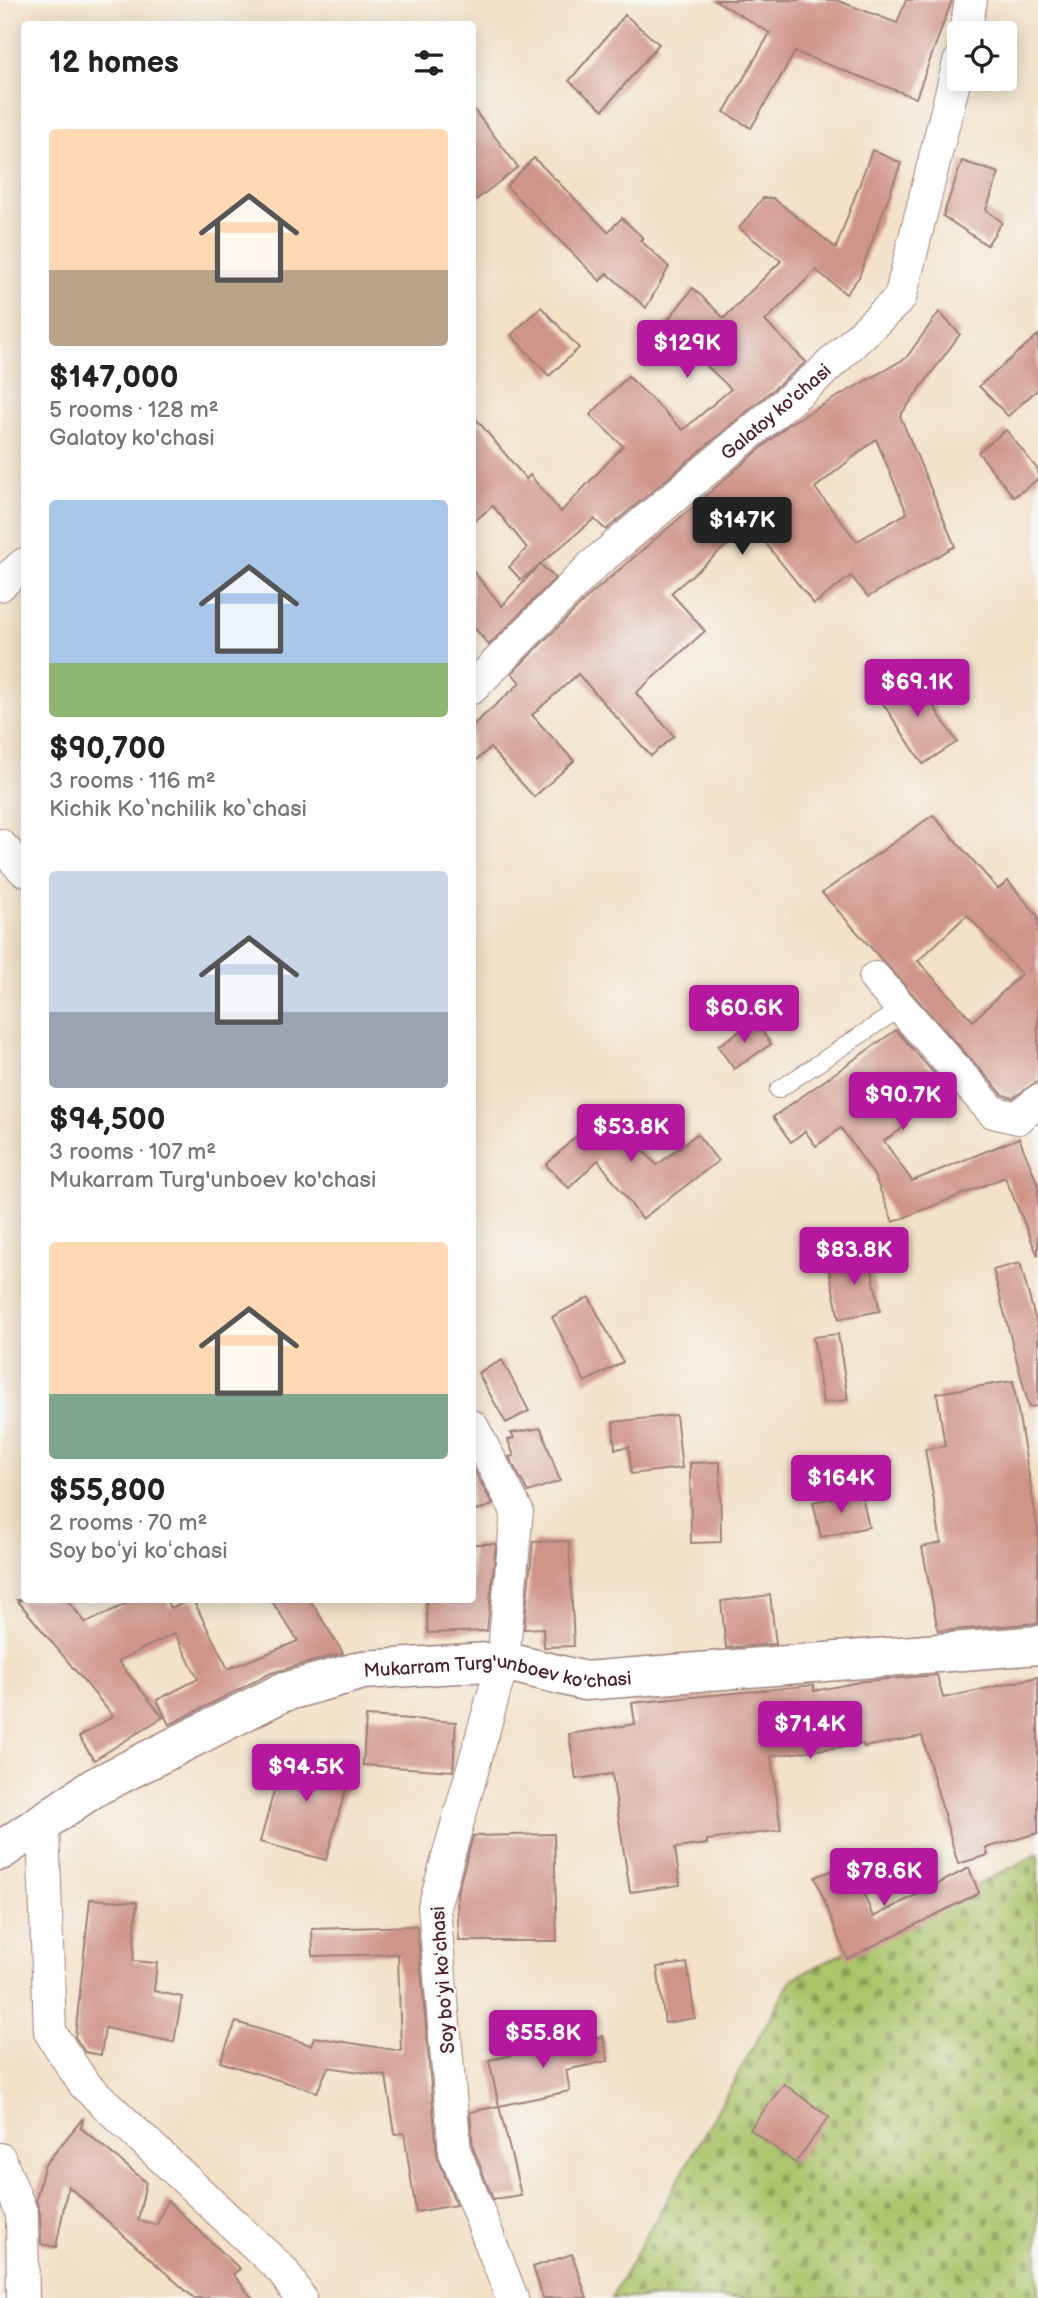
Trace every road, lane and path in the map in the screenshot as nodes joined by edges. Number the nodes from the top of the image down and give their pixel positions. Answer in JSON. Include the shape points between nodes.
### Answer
{"nodes":[{"id":1,"x":971,"y":0,"type":"edge"},
{"id":2,"x":967,"y":21,"type":"edge"},
{"id":3,"x":952,"y":91,"type":"edge"},
{"id":4,"x":21,"y":567,"type":"edge"},
{"id":5,"x":0,"y":585,"type":"edge"},
{"id":6,"x":476,"y":684,"type":"edge"},
{"id":7,"x":0,"y":845,"type":"edge"},
{"id":8,"x":21,"y":867,"type":"edge"},
{"id":9,"x":875,"y":978,"type":"dead end"},
{"id":10,"x":901,"y":1008,"type":"junction"},
{"id":11,"x":778,"y":1090,"type":"dead end"},
{"id":12,"x":1038,"y":1101,"type":"edge"},
{"id":13,"x":476,"y":1434,"type":"edge"},
{"id":14,"x":1038,"y":1645,"type":"edge"},
{"id":15,"x":503,"y":1661,"type":"junction"},
{"id":16,"x":43,"y":1825,"type":"junction"},
{"id":17,"x":0,"y":1851,"type":"edge"},
{"id":18,"x":0,"y":2160,"type":"edge"},
{"id":19,"x":23,"y":2298,"type":"edge"},
{"id":20,"x":300,"y":2298,"type":"edge"},
{"id":21,"x":512,"y":2298,"type":"edge"}],
"edges":[{"from":1,"to":2,"type":"street"},
{"from":3,"to":6,"type":"street","name":"Galatoy ko'chasi","via":[[900,298],[819,375],[593,565]]},
{"from":4,"to":5,"type":"street"},
{"from":7,"to":8,"type":"street"},
{"from":9,"to":10,"type":"street"},
{"from":10,"to":11,"type":"lane"},
{"from":10,"to":12,"type":"street","via":[[993,1112],[1018,1118]]},
{"from":13,"to":15,"type":"street","via":[[517,1511]]},
{"from":14,"to":15,"type":"street","name":"Mukarram Turg'unboev ko'chasi","via":[[585,1681]]},
{"from":15,"to":16,"type":"street","name":"Mukarram Turg'unboev ko'chasi","via":[[363,1670],[281,1693],[95,1787]]},
{"from":15,"to":21,"type":"street","name":"Soy boʻyi koʻchasi","via":[[434,1907],[454,2152]]},
{"from":16,"to":17,"type":"street","name":"Mukarram Turg'unboev ko'chasi"},
{"from":16,"to":20,"type":"street","via":[[50,2032],[84,2084],[284,2271]]},
{"from":18,"to":19,"type":"street","via":[[22,2214]]}]}
